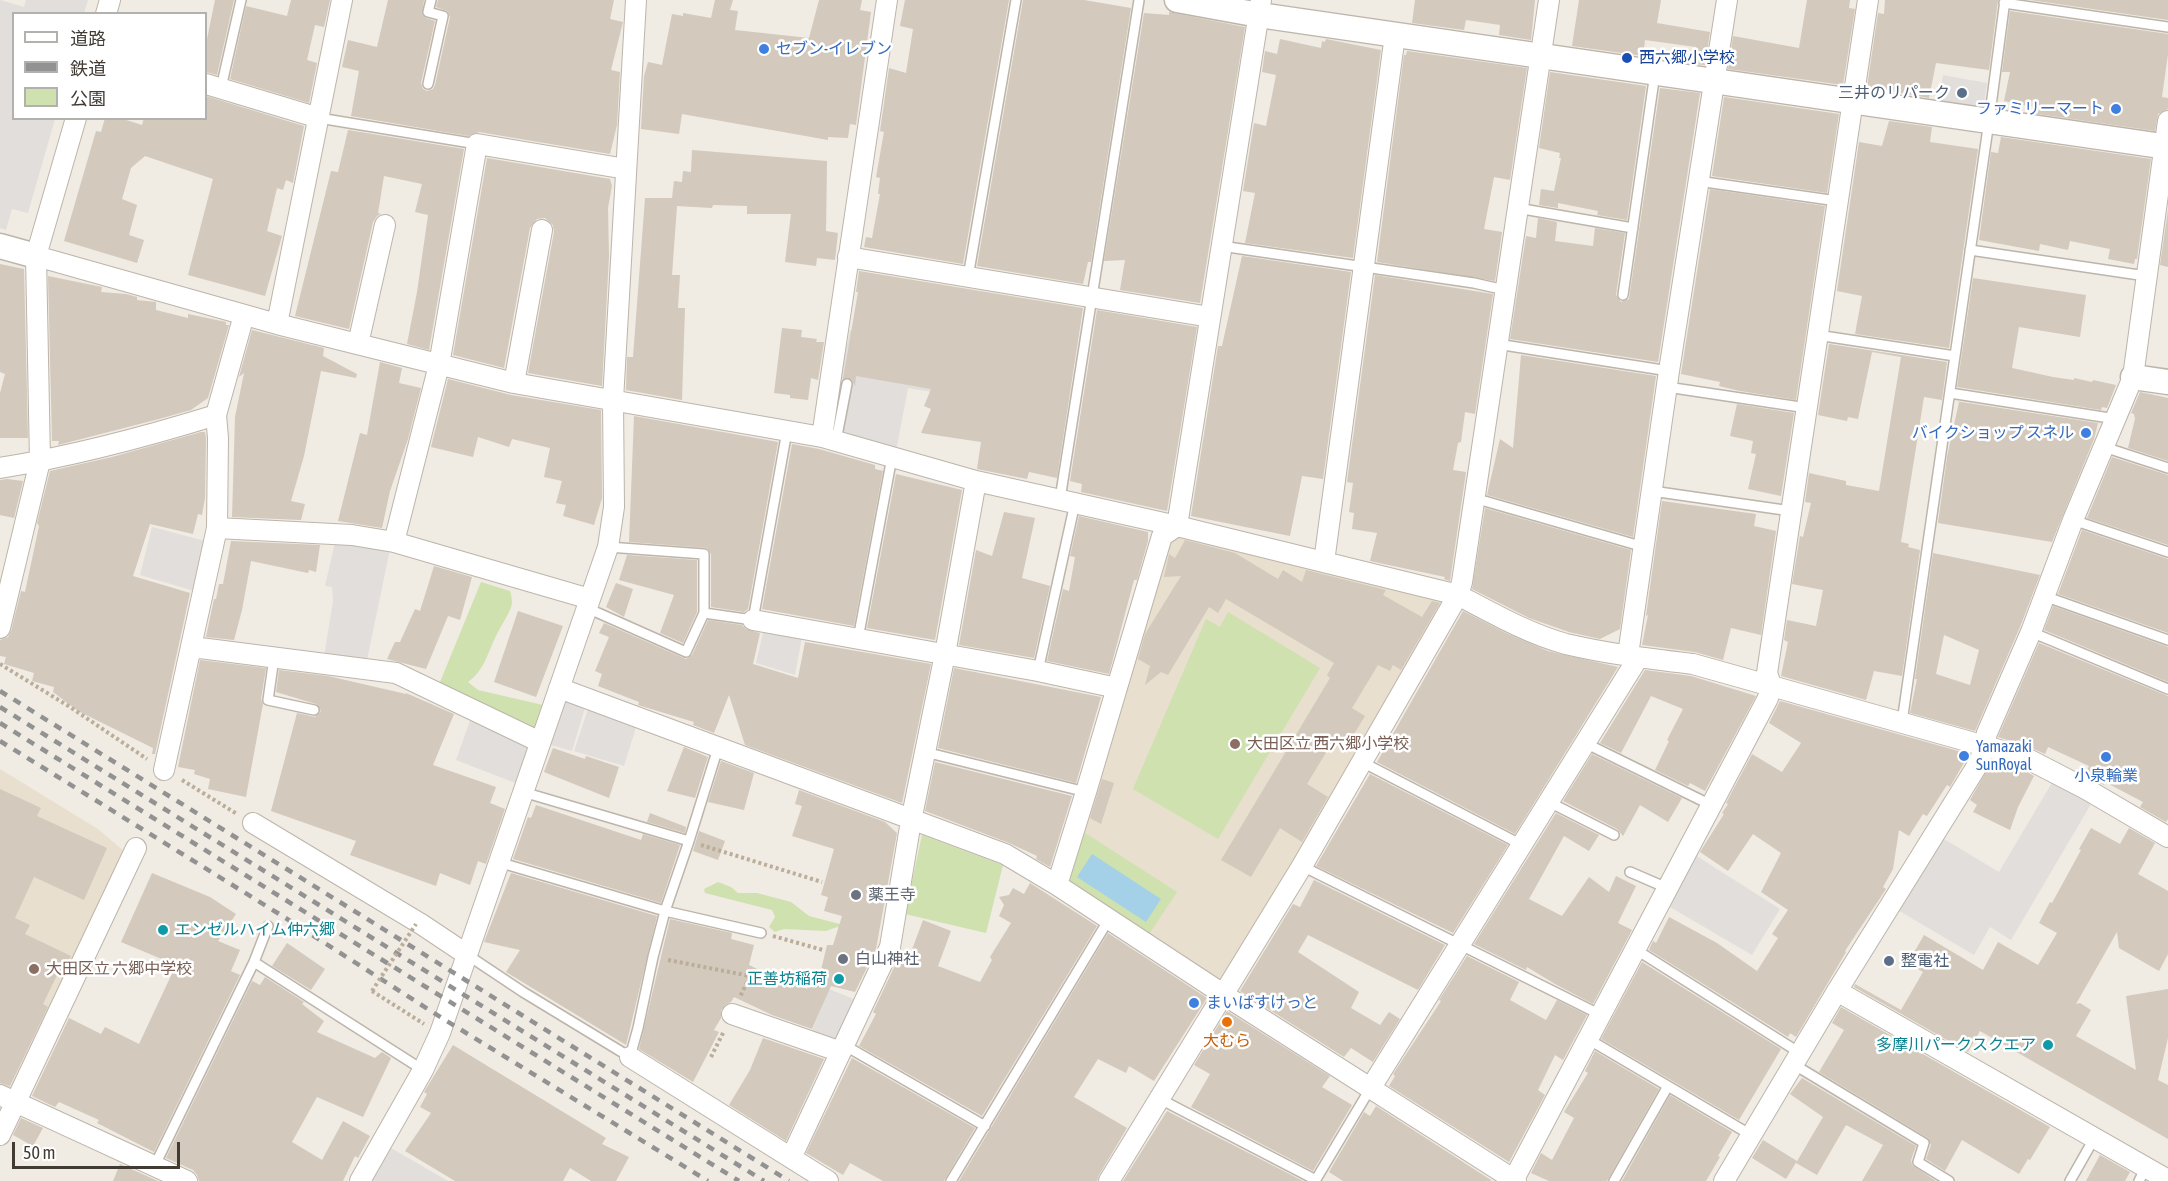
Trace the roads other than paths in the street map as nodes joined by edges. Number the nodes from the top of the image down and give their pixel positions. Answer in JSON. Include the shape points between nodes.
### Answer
{"nodes":[{"id":1,"x":241,"y":0,"type":"edge"},
{"id":2,"x":342,"y":0,"type":"edge"},
{"id":3,"x":431,"y":0,"type":"edge"},
{"id":4,"x":636,"y":0,"type":"edge"},
{"id":5,"x":887,"y":0,"type":"edge"},
{"id":6,"x":1016,"y":0,"type":"edge"},
{"id":7,"x":1139,"y":0,"type":"edge"},
{"id":8,"x":1177,"y":0,"type":"edge"},
{"id":9,"x":1549,"y":0,"type":"edge"},
{"id":10,"x":1727,"y":0,"type":"edge"},
{"id":11,"x":1868,"y":0,"type":"edge"},
{"id":12,"x":2004,"y":2,"type":"edge"},
{"id":13,"x":1260,"y":7,"type":"edge"},
{"id":14,"x":2168,"y":27,"type":"edge"},
{"id":15,"x":1395,"y":35,"type":"junction"},
{"id":16,"x":1542,"y":56,"type":"junction"},
{"id":17,"x":1655,"y":73,"type":"junction"},
{"id":18,"x":1714,"y":82,"type":"junction"},
{"id":19,"x":428,"y":84,"type":"dead end"},
{"id":20,"x":213,"y":86,"type":"edge"},
{"id":21,"x":1853,"y":101,"type":"junction"},
{"id":22,"x":320,"y":118,"type":"junction"},
{"id":23,"x":75,"y":120,"type":"edge"},
{"id":24,"x":1989,"y":121,"type":"junction"},
{"id":25,"x":2168,"y":121,"type":"edge"},
{"id":26,"x":477,"y":144,"type":"junction"},
{"id":27,"x":2166,"y":147,"type":"edge"},
{"id":28,"x":626,"y":169,"type":"junction"},
{"id":29,"x":1698,"y":181,"type":"junction"},
{"id":30,"x":1838,"y":201,"type":"junction"},
{"id":31,"x":1517,"y":208,"type":"junction"},
{"id":32,"x":384,"y":225,"type":"dead end"},
{"id":33,"x":1633,"y":228,"type":"junction"},
{"id":34,"x":542,"y":230,"type":"dead end"},
{"id":35,"x":0,"y":246,"type":"edge"},
{"id":36,"x":1221,"y":246,"type":"junction"},
{"id":37,"x":1970,"y":250,"type":"junction"},
{"id":38,"x":36,"y":256,"type":"junction"},
{"id":39,"x":848,"y":257,"type":"junction"},
{"id":40,"x":1364,"y":267,"type":"junction"},
{"id":41,"x":2146,"y":276,"type":"junction"},
{"id":42,"x":968,"y":277,"type":"junction"},
{"id":43,"x":1505,"y":290,"type":"junction"},
{"id":44,"x":1623,"y":295,"type":"dead end"},
{"id":45,"x":1092,"y":298,"type":"junction"},
{"id":46,"x":244,"y":315,"type":"junction"},
{"id":47,"x":1210,"y":317,"type":"junction"},
{"id":48,"x":277,"y":324,"type":"junction"},
{"id":49,"x":1817,"y":335,"type":"junction"},
{"id":50,"x":358,"y":344,"type":"junction"},
{"id":51,"x":1497,"y":344,"type":"junction"},
{"id":52,"x":1955,"y":356,"type":"junction"},
{"id":53,"x":439,"y":365,"type":"junction"},
{"id":54,"x":2133,"y":377,"type":"junction"},
{"id":55,"x":1668,"y":379,"type":"junction"},
{"id":56,"x":2168,"y":382,"type":"edge"},
{"id":57,"x":514,"y":383,"type":"junction"},
{"id":58,"x":847,"y":384,"type":"dead end"},
{"id":59,"x":1950,"y":393,"type":"junction"},
{"id":60,"x":613,"y":400,"type":"junction"},
{"id":61,"x":1807,"y":408,"type":"junction"},
{"id":62,"x":216,"y":415,"type":"junction"},
{"id":63,"x":2116,"y":419,"type":"junction"},
{"id":64,"x":787,"y":431,"type":"junction"},
{"id":65,"x":829,"y":439,"type":"junction"},
{"id":66,"x":2104,"y":447,"type":"junction"},
{"id":67,"x":892,"y":457,"type":"junction"},
{"id":68,"x":40,"y":462,"type":"junction"},
{"id":69,"x":0,"y":468,"type":"edge"},
{"id":70,"x":2168,"y":468,"type":"edge"},
{"id":71,"x":976,"y":481,"type":"junction"},
{"id":72,"x":1652,"y":491,"type":"junction"},
{"id":73,"x":1474,"y":498,"type":"junction"},
{"id":74,"x":1068,"y":501,"type":"junction"},
{"id":75,"x":1791,"y":511,"type":"junction"},
{"id":76,"x":2073,"y":520,"type":"junction"},
{"id":77,"x":1177,"y":526,"type":"junction"},
{"id":78,"x":217,"y":528,"type":"junction"},
{"id":79,"x":394,"y":542,"type":"junction"},
{"id":80,"x":1644,"y":547,"type":"junction"},
{"id":81,"x":608,"y":548,"type":"junction"},
{"id":82,"x":2168,"y":552,"type":"edge"},
{"id":83,"x":1324,"y":562,"type":"junction"},
{"id":84,"x":1458,"y":595,"type":"junction"},
{"id":85,"x":2044,"y":596,"type":"junction"},
{"id":86,"x":589,"y":604,"type":"junction"},
{"id":87,"x":704,"y":613,"type":"junction"},
{"id":88,"x":753,"y":620,"type":"junction"},
{"id":89,"x":0,"y":628,"type":"edge"},
{"id":90,"x":2031,"y":632,"type":"junction"},
{"id":91,"x":858,"y":639,"type":"junction"},
{"id":92,"x":2168,"y":640,"type":"edge"},
{"id":93,"x":192,"y":647,"type":"junction"},
{"id":94,"x":945,"y":654,"type":"junction"},
{"id":95,"x":1633,"y":656,"type":"junction"},
{"id":96,"x":274,"y":658,"type":"junction"},
{"id":97,"x":1038,"y":671,"type":"junction"},
{"id":98,"x":1771,"y":685,"type":"junction"},
{"id":99,"x":559,"y":688,"type":"junction"},
{"id":100,"x":1117,"y":688,"type":"junction"},
{"id":101,"x":2168,"y":689,"type":"edge"},
{"id":102,"x":314,"y":710,"type":"dead end"},
{"id":103,"x":1902,"y":722,"type":"junction"},
{"id":104,"x":540,"y":742,"type":"junction"},
{"id":105,"x":1585,"y":743,"type":"junction"},
{"id":106,"x":1985,"y":745,"type":"junction"},
{"id":107,"x":718,"y":748,"type":"junction"},
{"id":108,"x":925,"y":752,"type":"junction"},
{"id":109,"x":1360,"y":761,"type":"junction"},
{"id":110,"x":164,"y":770,"type":"road end"},
{"id":111,"x":523,"y":792,"type":"junction"},
{"id":112,"x":1086,"y":792,"type":"junction"},
{"id":113,"x":1548,"y":802,"type":"junction"},
{"id":114,"x":1711,"y":806,"type":"junction"},
{"id":115,"x":911,"y":821,"type":"junction"},
{"id":116,"x":253,"y":823,"type":"road end"},
{"id":117,"x":1614,"y":835,"type":"dead end"},
{"id":118,"x":2168,"y":837,"type":"edge"},
{"id":119,"x":689,"y":841,"type":"junction"},
{"id":120,"x":1522,"y":845,"type":"junction"},
{"id":121,"x":136,"y":848,"type":"dead end"},
{"id":122,"x":498,"y":862,"type":"junction"},
{"id":123,"x":1302,"y":866,"type":"junction"},
{"id":124,"x":1630,"y":872,"type":"dead end"},
{"id":125,"x":1675,"y":881,"type":"junction"},
{"id":126,"x":1057,"y":885,"type":"junction"},
{"id":127,"x":665,"y":911,"type":"junction"},
{"id":128,"x":1109,"y":919,"type":"junction"},
{"id":129,"x":268,"y":926,"type":"dead end"},
{"id":130,"x":760,"y":933,"type":"road end"},
{"id":131,"x":1460,"y":947,"type":"junction"},
{"id":132,"x":1635,"y":949,"type":"junction"},
{"id":133,"x":466,"y":954,"type":"junction"},
{"id":134,"x":254,"y":962,"type":"junction"},
{"id":135,"x":1837,"y":991,"type":"junction"},
{"id":136,"x":1222,"y":994,"type":"junction"},
{"id":137,"x":732,"y":1014,"type":"road end"},
{"id":138,"x":1600,"y":1015,"type":"junction"},
{"id":139,"x":1588,"y":1039,"type":"junction"},
{"id":140,"x":842,"y":1049,"type":"junction"},
{"id":141,"x":630,"y":1058,"type":"junction"},
{"id":142,"x":1796,"y":1058,"type":"junction"},
{"id":143,"x":423,"y":1070,"type":"junction"},
{"id":144,"x":1668,"y":1086,"type":"junction"},
{"id":145,"x":1370,"y":1089,"type":"junction"},
{"id":146,"x":8,"y":1098,"type":"edge"},
{"id":147,"x":1158,"y":1098,"type":"junction"},
{"id":148,"x":985,"y":1126,"type":"junction"},
{"id":149,"x":0,"y":1135,"type":"edge"},
{"id":150,"x":1751,"y":1135,"type":"junction"},
{"id":151,"x":2096,"y":1137,"type":"junction"},
{"id":152,"x":791,"y":1158,"type":"junction"},
{"id":153,"x":151,"y":1173,"type":"edge"},
{"id":154,"x":2142,"y":1174,"type":"edge"},
{"id":155,"x":367,"y":1176,"type":"edge"},
{"id":156,"x":1315,"y":1180,"type":"edge"},
{"id":157,"x":2168,"y":1180,"type":"edge"},
{"id":158,"x":187,"y":1181,"type":"edge"},
{"id":159,"x":828,"y":1181,"type":"edge"},
{"id":160,"x":951,"y":1181,"type":"edge"},
{"id":161,"x":1108,"y":1181,"type":"edge"},
{"id":162,"x":1514,"y":1181,"type":"edge"},
{"id":163,"x":1614,"y":1181,"type":"edge"},
{"id":164,"x":1724,"y":1181,"type":"edge"},
{"id":165,"x":1949,"y":1181,"type":"edge"},
{"id":166,"x":2070,"y":1181,"type":"edge"}],
"edges":[{"from":1,"to":20,"type":"lane"},
{"from":2,"to":22,"type":"street"},
{"from":3,"to":19,"type":"lane","via":[[428,12],[443,16]]},
{"from":4,"to":28,"type":"street"},
{"from":5,"to":39,"type":"street"},
{"from":6,"to":42,"type":"lane"},
{"from":7,"to":45,"type":"lane"},
{"from":8,"to":13,"type":"street"},
{"from":9,"to":16,"type":"street"},
{"from":10,"to":18,"type":"street"},
{"from":11,"to":21,"type":"street"},
{"from":12,"to":14,"type":"lane"},
{"from":12,"to":24,"type":"lane"},
{"from":13,"to":15,"type":"street"},
{"from":13,"to":36,"type":"street"},
{"from":15,"to":16,"type":"street"},
{"from":15,"to":40,"type":"street"},
{"from":16,"to":17,"type":"street"},
{"from":16,"to":31,"type":"street"},
{"from":17,"to":18,"type":"street"},
{"from":17,"to":33,"type":"lane"},
{"from":18,"to":21,"type":"street"},
{"from":18,"to":29,"type":"street"},
{"from":20,"to":22,"type":"street"},
{"from":21,"to":24,"type":"street"},
{"from":21,"to":30,"type":"street"},
{"from":22,"to":26,"type":"lane"},
{"from":22,"to":48,"type":"street"},
{"from":23,"to":38,"type":"street"},
{"from":24,"to":27,"type":"street"},
{"from":24,"to":37,"type":"lane"},
{"from":25,"to":27,"type":"street"},
{"from":26,"to":28,"type":"street"},
{"from":26,"to":53,"type":"street"},
{"from":27,"to":41,"type":"street"},
{"from":28,"to":60,"type":"street"},
{"from":29,"to":30,"type":"lane"},
{"from":29,"to":55,"type":"street"},
{"from":30,"to":49,"type":"street"},
{"from":31,"to":33,"type":"lane"},
{"from":31,"to":43,"type":"street"},
{"from":32,"to":50,"type":"street"},
{"from":33,"to":44,"type":"lane"},
{"from":34,"to":57,"type":"street"},
{"from":35,"to":38,"type":"street"},
{"from":36,"to":40,"type":"lane"},
{"from":36,"to":47,"type":"street"},
{"from":37,"to":41,"type":"lane"},
{"from":37,"to":52,"type":"lane"},
{"from":38,"to":46,"type":"street"},
{"from":38,"to":68,"type":"street"},
{"from":39,"to":42,"type":"street"},
{"from":39,"to":65,"type":"street"},
{"from":40,"to":43,"type":"lane"},
{"from":40,"to":83,"type":"street"},
{"from":41,"to":54,"type":"street"},
{"from":42,"to":45,"type":"street"},
{"from":43,"to":51,"type":"street"},
{"from":45,"to":47,"type":"street"},
{"from":45,"to":74,"type":"lane"},
{"from":46,"to":48,"type":"street"},
{"from":46,"to":62,"type":"street"},
{"from":47,"to":77,"type":"street"},
{"from":48,"to":50,"type":"street"},
{"from":49,"to":52,"type":"lane"},
{"from":49,"to":61,"type":"street"},
{"from":50,"to":53,"type":"street"},
{"from":51,"to":55,"type":"lane"},
{"from":51,"to":73,"type":"street"},
{"from":52,"to":59,"type":"lane"},
{"from":53,"to":57,"type":"street"},
{"from":53,"to":79,"type":"street"},
{"from":54,"to":56,"type":"street"},
{"from":54,"to":63,"type":"street"},
{"from":55,"to":61,"type":"lane"},
{"from":55,"to":72,"type":"street"},
{"from":57,"to":60,"type":"street"},
{"from":58,"to":65,"type":"lane"},
{"from":59,"to":63,"type":"lane"},
{"from":59,"to":103,"type":"lane"},
{"from":60,"to":64,"type":"street"},
{"from":60,"to":81,"type":"street","via":[[614,507]]},
{"from":61,"to":75,"type":"street"},
{"from":62,"to":68,"type":"street"},
{"from":62,"to":78,"type":"street"},
{"from":63,"to":66,"type":"street"},
{"from":64,"to":65,"type":"street"},
{"from":64,"to":88,"type":"lane"},
{"from":65,"to":67,"type":"street"},
{"from":66,"to":70,"type":"lane"},
{"from":66,"to":76,"type":"street"},
{"from":67,"to":71,"type":"street"},
{"from":67,"to":91,"type":"lane"},
{"from":68,"to":69,"type":"street"},
{"from":68,"to":89,"type":"street"},
{"from":71,"to":74,"type":"street"},
{"from":71,"to":94,"type":"street"},
{"from":72,"to":75,"type":"lane"},
{"from":72,"to":80,"type":"street"},
{"from":73,"to":80,"type":"lane"},
{"from":73,"to":84,"type":"street"},
{"from":74,"to":77,"type":"street"},
{"from":74,"to":97,"type":"lane"},
{"from":75,"to":98,"type":"street","via":[[1767,673]]},
{"from":76,"to":82,"type":"lane"},
{"from":76,"to":85,"type":"street"},
{"from":77,"to":83,"type":"street"},
{"from":77,"to":100,"type":"street","via":[[1162,536]]},
{"from":78,"to":79,"type":"street","via":[[352,535]]},
{"from":78,"to":93,"type":"street"},
{"from":79,"to":86,"type":"street"},
{"from":80,"to":95,"type":"street"},
{"from":81,"to":86,"type":"street"},
{"from":81,"to":87,"type":"lane","via":[[704,554]]},
{"from":83,"to":84,"type":"street"},
{"from":84,"to":95,"type":"street","via":[[1565,644]]},
{"from":84,"to":109,"type":"street"},
{"from":85,"to":90,"type":"street"},
{"from":85,"to":92,"type":"lane"},
{"from":86,"to":87,"type":"lane","via":[[686,652]]},
{"from":86,"to":99,"type":"street"},
{"from":87,"to":88,"type":"lane"},
{"from":88,"to":91,"type":"street"},
{"from":90,"to":101,"type":"lane"},
{"from":90,"to":106,"type":"street"},
{"from":91,"to":94,"type":"street"},
{"from":93,"to":96,"type":"street"},
{"from":93,"to":110,"type":"street"},
{"from":94,"to":97,"type":"street"},
{"from":94,"to":108,"type":"street"},
{"from":95,"to":98,"type":"street","via":[[1693,664]]},
{"from":95,"to":105,"type":"street"},
{"from":96,"to":102,"type":"lane","via":[[268,700]]},
{"from":96,"to":104,"type":"street","via":[[396,673]]},
{"from":97,"to":100,"type":"street"},
{"from":98,"to":103,"type":"street"},
{"from":98,"to":114,"type":"street","via":[[1768,698]]},
{"from":99,"to":104,"type":"street"},
{"from":99,"to":107,"type":"street","via":[[611,712]]},
{"from":100,"to":112,"type":"street"},
{"from":103,"to":106,"type":"street"},
{"from":104,"to":111,"type":"street"},
{"from":105,"to":113,"type":"street"},
{"from":105,"to":114,"type":"lane"},
{"from":106,"to":118,"type":"street","via":[[2024,757]]},
{"from":106,"to":135,"type":"street","via":[[1980,761],[1915,872]]},
{"from":107,"to":115,"type":"street"},
{"from":107,"to":119,"type":"lane"},
{"from":108,"to":112,"type":"lane"},
{"from":108,"to":115,"type":"street"},
{"from":109,"to":120,"type":"lane"},
{"from":109,"to":123,"type":"street"},
{"from":111,"to":119,"type":"lane"},
{"from":111,"to":122,"type":"street"},
{"from":112,"to":126,"type":"street"},
{"from":113,"to":117,"type":"lane"},
{"from":113,"to":120,"type":"street"},
{"from":114,"to":125,"type":"street"},
{"from":115,"to":126,"type":"street","via":[[1005,854]]},
{"from":115,"to":140,"type":"street","via":[[890,947]]},
{"from":116,"to":133,"type":"street"},
{"from":119,"to":127,"type":"lane"},
{"from":120,"to":131,"type":"street"},
{"from":121,"to":146,"type":"street"},
{"from":122,"to":127,"type":"lane"},
{"from":122,"to":133,"type":"street"},
{"from":123,"to":131,"type":"lane"},
{"from":123,"to":136,"type":"street"},
{"from":124,"to":125,"type":"lane"},
{"from":125,"to":132,"type":"street"},
{"from":126,"to":128,"type":"street"},
{"from":127,"to":130,"type":"lane"},
{"from":127,"to":141,"type":"lane"},
{"from":128,"to":136,"type":"street"},
{"from":128,"to":148,"type":"lane"},
{"from":129,"to":134,"type":"lane"},
{"from":131,"to":138,"type":"lane"},
{"from":131,"to":145,"type":"street"},
{"from":132,"to":138,"type":"street"},
{"from":132,"to":142,"type":"lane"},
{"from":133,"to":141,"type":"lane"},
{"from":133,"to":143,"type":"street","via":[[445,1020]]},
{"from":134,"to":143,"type":"lane"},
{"from":134,"to":153,"type":"lane"},
{"from":135,"to":142,"type":"street"},
{"from":135,"to":151,"type":"street"},
{"from":136,"to":145,"type":"street"},
{"from":136,"to":147,"type":"street"},
{"from":137,"to":140,"type":"street"},
{"from":138,"to":139,"type":"street"},
{"from":139,"to":144,"type":"lane"},
{"from":139,"to":162,"type":"street"},
{"from":140,"to":148,"type":"lane"},
{"from":140,"to":152,"type":"street"},
{"from":141,"to":152,"type":"street"},
{"from":142,"to":150,"type":"street"},
{"from":142,"to":165,"type":"lane","via":[[1924,1143],[1918,1162]]},
{"from":143,"to":155,"type":"street"},
{"from":144,"to":150,"type":"lane"},
{"from":144,"to":163,"type":"lane"},
{"from":145,"to":156,"type":"lane"},
{"from":145,"to":162,"type":"street"},
{"from":146,"to":149,"type":"street"},
{"from":146,"to":153,"type":"street"},
{"from":147,"to":156,"type":"lane"},
{"from":147,"to":161,"type":"street"},
{"from":148,"to":160,"type":"lane"},
{"from":150,"to":164,"type":"street"},
{"from":151,"to":154,"type":"street"},
{"from":151,"to":166,"type":"lane"},
{"from":152,"to":159,"type":"street"},
{"from":153,"to":158,"type":"street"},
{"from":154,"to":157,"type":"street"}]}
